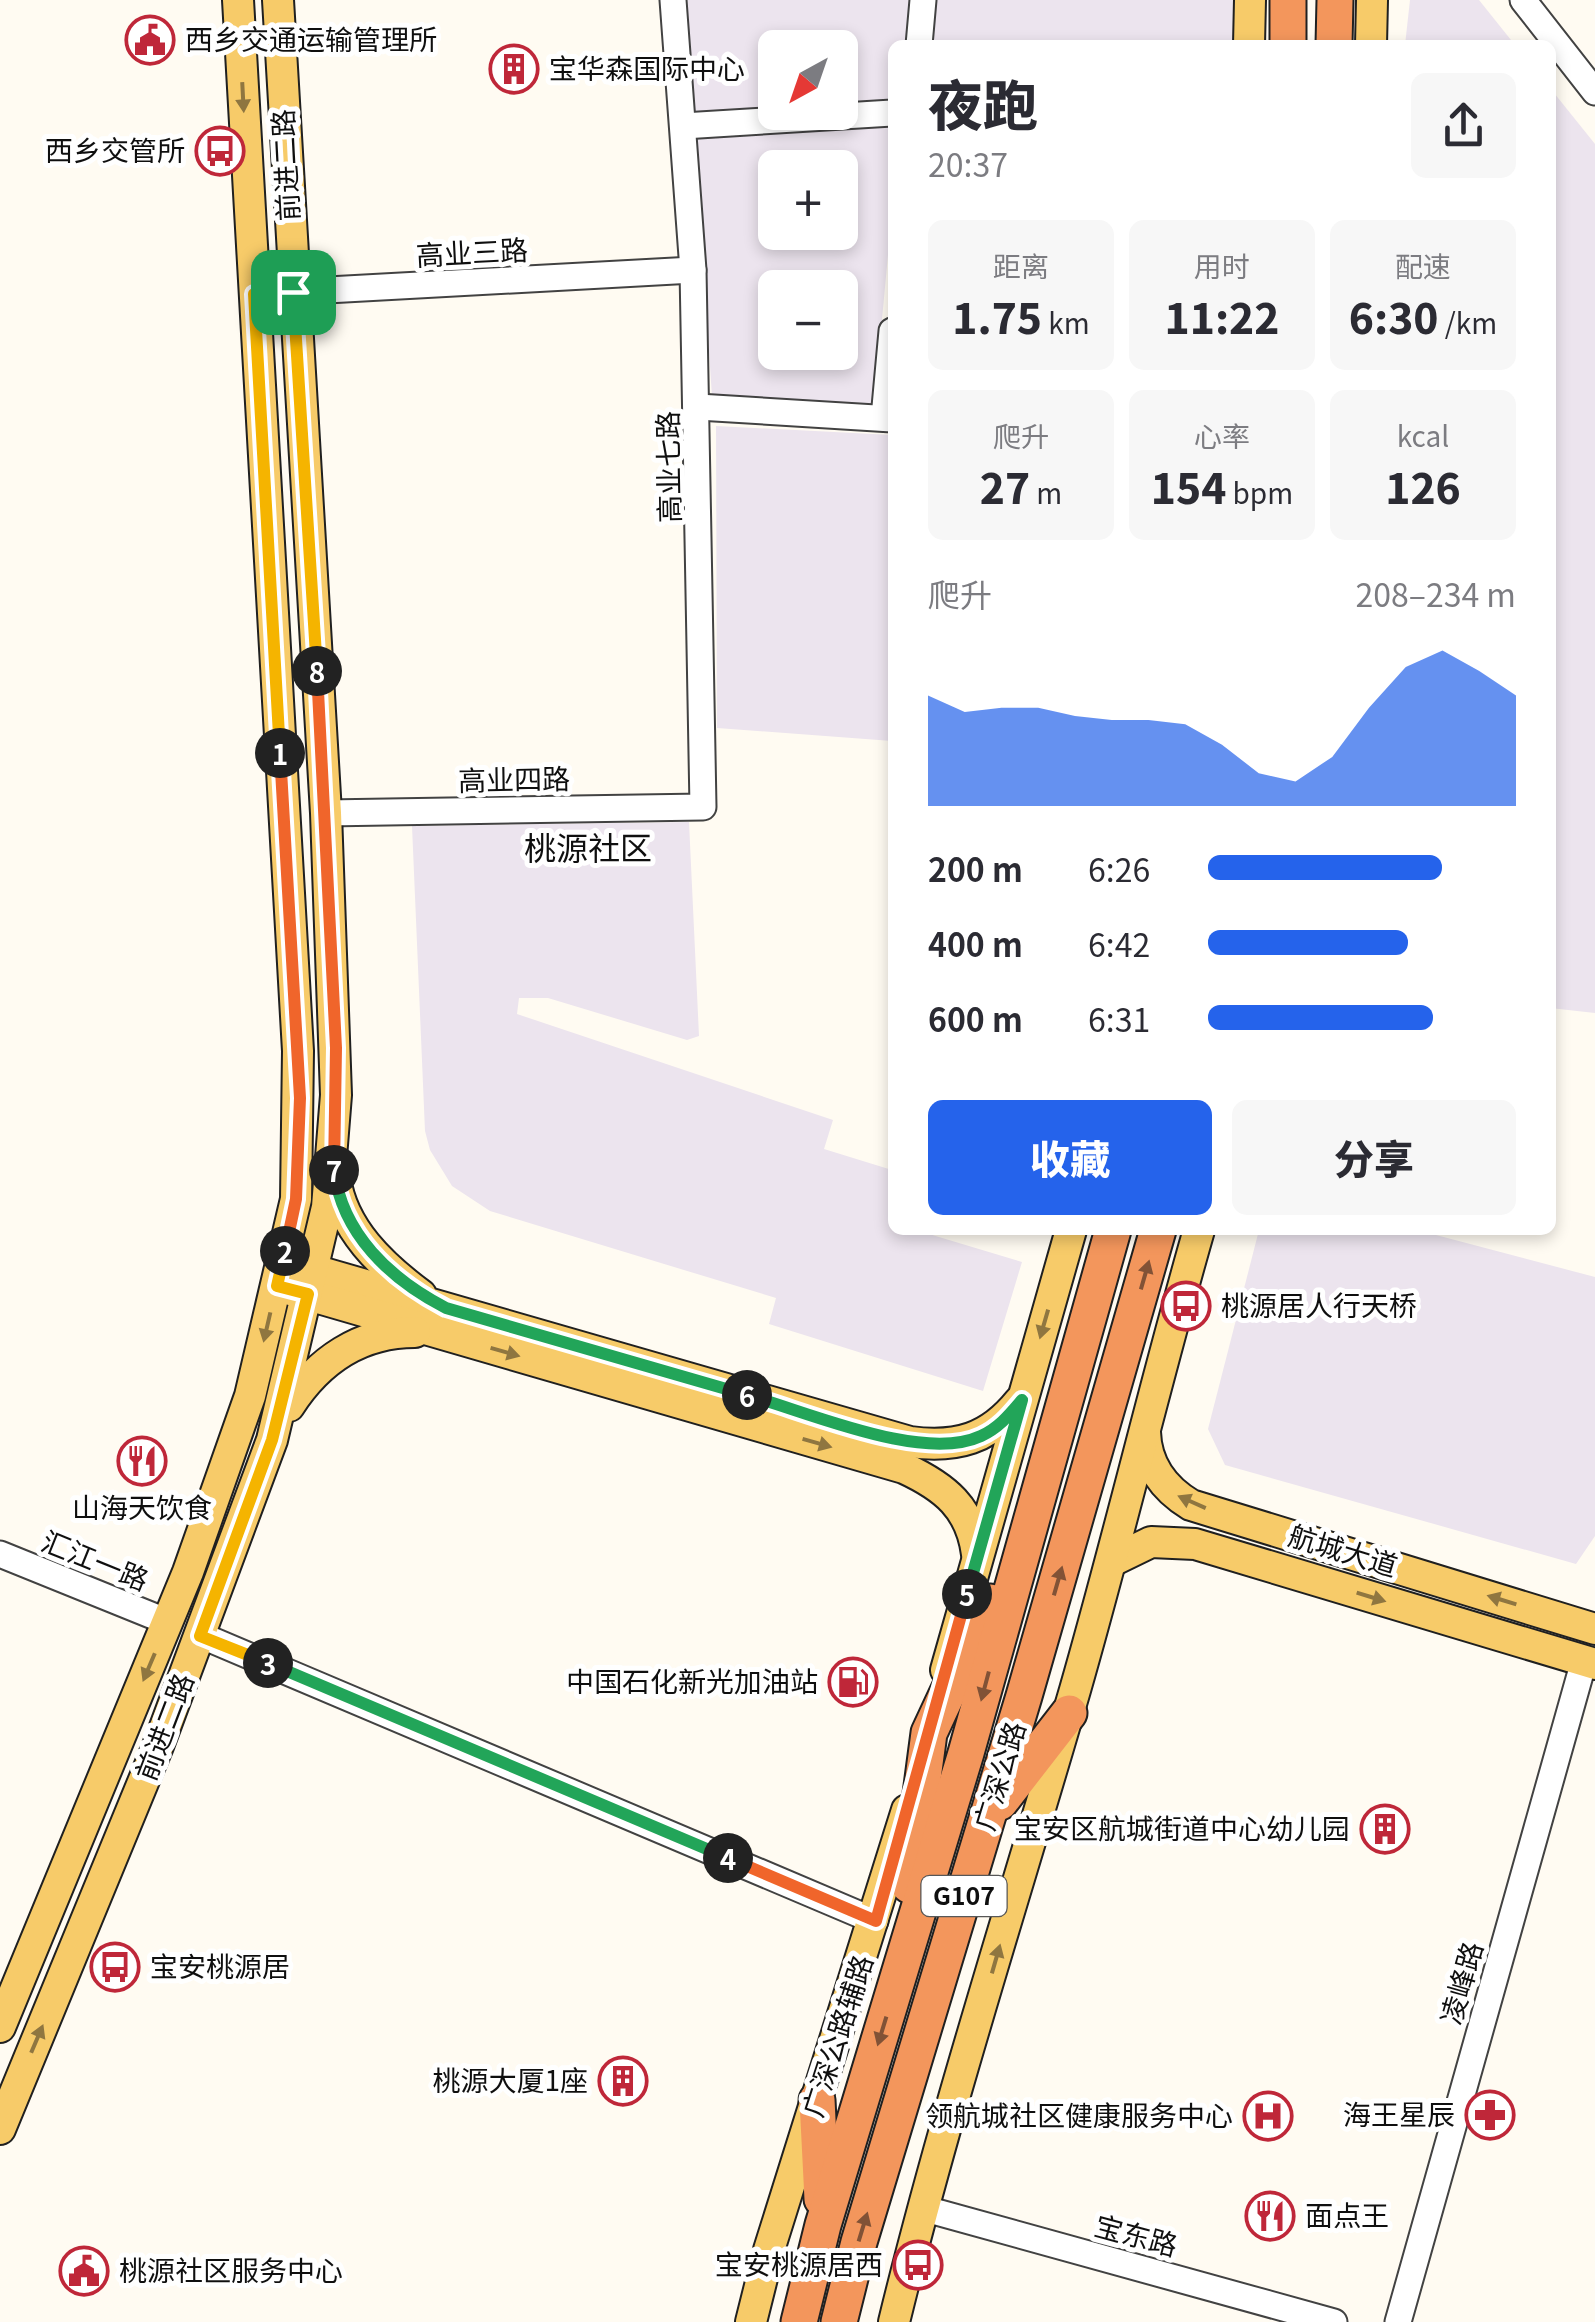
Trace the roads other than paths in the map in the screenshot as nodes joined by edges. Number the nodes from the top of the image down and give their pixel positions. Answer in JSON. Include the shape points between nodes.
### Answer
{"nodes":[{"id":1,"x":238,"y":0,"type":"edge"},
{"id":2,"x":278,"y":0,"type":"edge"},
{"id":3,"x":673,"y":0,"type":"edge"},
{"id":4,"x":923,"y":0,"type":"edge"},
{"id":5,"x":1250,"y":0,"type":"edge"},
{"id":6,"x":1288,"y":0,"type":"edge"},
{"id":7,"x":1335,"y":0,"type":"edge"},
{"id":8,"x":1372,"y":0,"type":"edge"},
{"id":9,"x":1525,"y":2,"type":"edge"},
{"id":10,"x":919,"y":40,"type":"edge"},
{"id":11,"x":1249,"y":40,"type":"edge"},
{"id":12,"x":1288,"y":40,"type":"edge"},
{"id":13,"x":1334,"y":40,"type":"edge"},
{"id":14,"x":1371,"y":40,"type":"edge"},
{"id":15,"x":1555,"y":40,"type":"edge"},
{"id":16,"x":1556,"y":42,"type":"edge"},
{"id":17,"x":1595,"y":92,"type":"edge"},
{"id":18,"x":888,"y":113,"type":"edge"},
{"id":19,"x":683,"y":126,"type":"junction"},
{"id":20,"x":694,"y":270,"type":"junction"},
{"id":21,"x":293,"y":292,"type":"junction"},
{"id":22,"x":254,"y":294,"type":"junction"},
{"id":23,"x":698,"y":407,"type":"junction"},
{"id":24,"x":888,"y":418,"type":"edge"},
{"id":25,"x":703,"y":807,"type":"joint"},
{"id":26,"x":326,"y":813,"type":"junction"},
{"id":27,"x":333,"y":1162,"type":"junction"},
{"id":28,"x":1070,"y":1235,"type":"edge"},
{"id":29,"x":1112,"y":1235,"type":"edge"},
{"id":30,"x":1157,"y":1235,"type":"edge"},
{"id":31,"x":1198,"y":1235,"type":"edge"},
{"id":32,"x":280,"y":1273,"type":"junction"},
{"id":33,"x":311,"y":1282,"type":"junction"},
{"id":34,"x":442,"y":1320,"type":"junction"},
{"id":35,"x":1022,"y":1400,"type":"junction"},
{"id":36,"x":1145,"y":1418,"type":"junction"},
{"id":37,"x":272,"y":1440,"type":"junction"},
{"id":38,"x":1031,"y":1516,"type":"junction"},
{"id":39,"x":1314,"y":1542,"type":"junction"},
{"id":40,"x":0,"y":1554,"type":"edge"},
{"id":41,"x":977,"y":1557,"type":"junction"},
{"id":42,"x":1112,"y":1561,"type":"junction"},
{"id":43,"x":1304,"y":1577,"type":"junction"},
{"id":44,"x":168,"y":1622,"type":"junction"},
{"id":45,"x":1595,"y":1629,"type":"edge"},
{"id":46,"x":200,"y":1636,"type":"junction"},
{"id":47,"x":1590,"y":1663,"type":"edge"},
{"id":48,"x":1068,"y":1713,"type":"junction"},
{"id":49,"x":929,"y":1732,"type":"junction"},
{"id":50,"x":988,"y":1818,"type":"junction"},
{"id":51,"x":876,"y":1921,"type":"junction"},
{"id":52,"x":896,"y":1986,"type":"junction"},
{"id":53,"x":0,"y":2027,"type":"edge"},
{"id":54,"x":817,"y":2100,"type":"junction"},
{"id":55,"x":0,"y":2129,"type":"edge"},
{"id":56,"x":922,"y":2208,"type":"junction"},
{"id":57,"x":823,"y":2225,"type":"junction"},
{"id":58,"x":751,"y":2322,"type":"edge"},
{"id":59,"x":799,"y":2322,"type":"edge"},
{"id":60,"x":839,"y":2322,"type":"edge"},
{"id":61,"x":894,"y":2322,"type":"edge"},
{"id":62,"x":1334,"y":2322,"type":"edge"},
{"id":63,"x":1398,"y":2322,"type":"edge"}],
"edges":[{"from":1,"to":22,"type":"main road","name":"前进二路","one_way":true},
{"from":2,"to":21,"type":"main road","name":"前进二路"},
{"from":3,"to":19,"type":"street","name":"高业七路"},
{"from":4,"to":10,"type":"street"},
{"from":5,"to":11,"type":"main road"},
{"from":6,"to":12,"type":"highway"},
{"from":7,"to":13,"type":"highway"},
{"from":8,"to":14,"type":"main road"},
{"from":9,"to":15,"type":"street"},
{"from":16,"to":17,"type":"street"},
{"from":18,"to":19,"type":"street"},
{"from":19,"to":20,"type":"street","name":"高业七路"},
{"from":20,"to":21,"type":"street","name":"高业三路"},
{"from":20,"to":23,"type":"street","name":"高业七路"},
{"from":21,"to":22,"type":"street","name":"高业三路"},
{"from":21,"to":26,"type":"main road","name":"前进二路"},
{"from":22,"to":32,"type":"main road","name":"前进二路","via":[[300,1098],[296,1199]]},
{"from":23,"to":24,"type":"street"},
{"from":23,"to":25,"type":"street","name":"高业七路"},
{"from":25,"to":26,"type":"street","name":"高业四路"},
{"from":26,"to":27,"type":"main road","name":"前进二路","via":[[336,1048]]},
{"from":27,"to":33,"type":"main road","name":"前进二路"},
{"from":27,"to":34,"type":"main road","via":[[337,1194],[363,1241]]},
{"from":28,"to":35,"type":"main road","name":"广深公路辅路","one_way":true},
{"from":29,"to":38,"type":"highway","name":"广深公路","number":"G107"},
{"from":50,"to":30,"type":"highway","name":"广深公路","number":"G107","one_way":true},
{"from":31,"to":36,"type":"main road"},
{"from":32,"to":33,"type":"main road"},
{"from":32,"to":44,"type":"main road","name":"前进二路","one_way":true,"via":[[239,1430]]},
{"from":33,"to":34,"type":"main road"},
{"from":33,"to":37,"type":"main road","name":"前进二路"},
{"from":34,"to":35,"type":"main road","via":[[910,1442],[937,1445],[984,1435]]},
{"from":34,"to":37,"type":"main road","via":[[349,1346],[308,1378]]},
{"from":34,"to":41,"type":"main road","one_way":true,"via":[[904,1468],[957,1503],[974,1531]]},
{"from":35,"to":41,"type":"main road","name":"广深公路辅路"},
{"from":39,"to":36,"type":"main road","name":"航城大道","one_way":true,"via":[[1177,1496],[1154,1469]]},
{"from":36,"to":42,"type":"main road"},
{"from":37,"to":46,"type":"main road","name":"前进二路"},
{"from":38,"to":49,"type":"highway"},
{"from":38,"to":52,"type":"highway","name":"广深公路","number":"G107","one_way":true},
{"from":39,"to":43,"type":"main road","via":[[1302,1542],[1292,1554],[1292,1566]]},
{"from":45,"to":39,"type":"main road","name":"航城大道","one_way":true},
{"from":40,"to":44,"type":"street","name":"汇江一路"},
{"from":41,"to":49,"type":"main road","name":"广深公路辅路"},
{"from":42,"to":43,"type":"main road","name":"航城大道","via":[[1130,1549],[1170,1540]]},
{"from":42,"to":48,"type":"main road"},
{"from":43,"to":47,"type":"main road","name":"航城大道","one_way":true},
{"from":44,"to":53,"type":"main road","name":"前进二路","one_way":true},
{"from":46,"to":51,"type":"street"},
{"from":55,"to":46,"type":"main road","name":"前进二路","one_way":true},
{"from":47,"to":63,"type":"street","name":"凌峰路"},
{"from":48,"to":50,"type":"highway"},
{"from":56,"to":48,"type":"main road","one_way":true},
{"from":49,"to":51,"type":"main road","name":"广深公路辅路"},
{"from":49,"to":52,"type":"highway"},
{"from":60,"to":50,"type":"highway","name":"广深公路","number":"G107","one_way":true},
{"from":51,"to":54,"type":"main road","name":"广深公路辅路"},
{"from":52,"to":57,"type":"highway","name":"广深公路","number":"G107","one_way":true},
{"from":54,"to":57,"type":"highway"},
{"from":54,"to":58,"type":"main road","name":"广深公路辅路"},
{"from":56,"to":61,"type":"main road"},
{"from":56,"to":62,"type":"street","name":"宝东路"},
{"from":57,"to":59,"type":"highway","name":"广深公路","number":"G107"}]}
